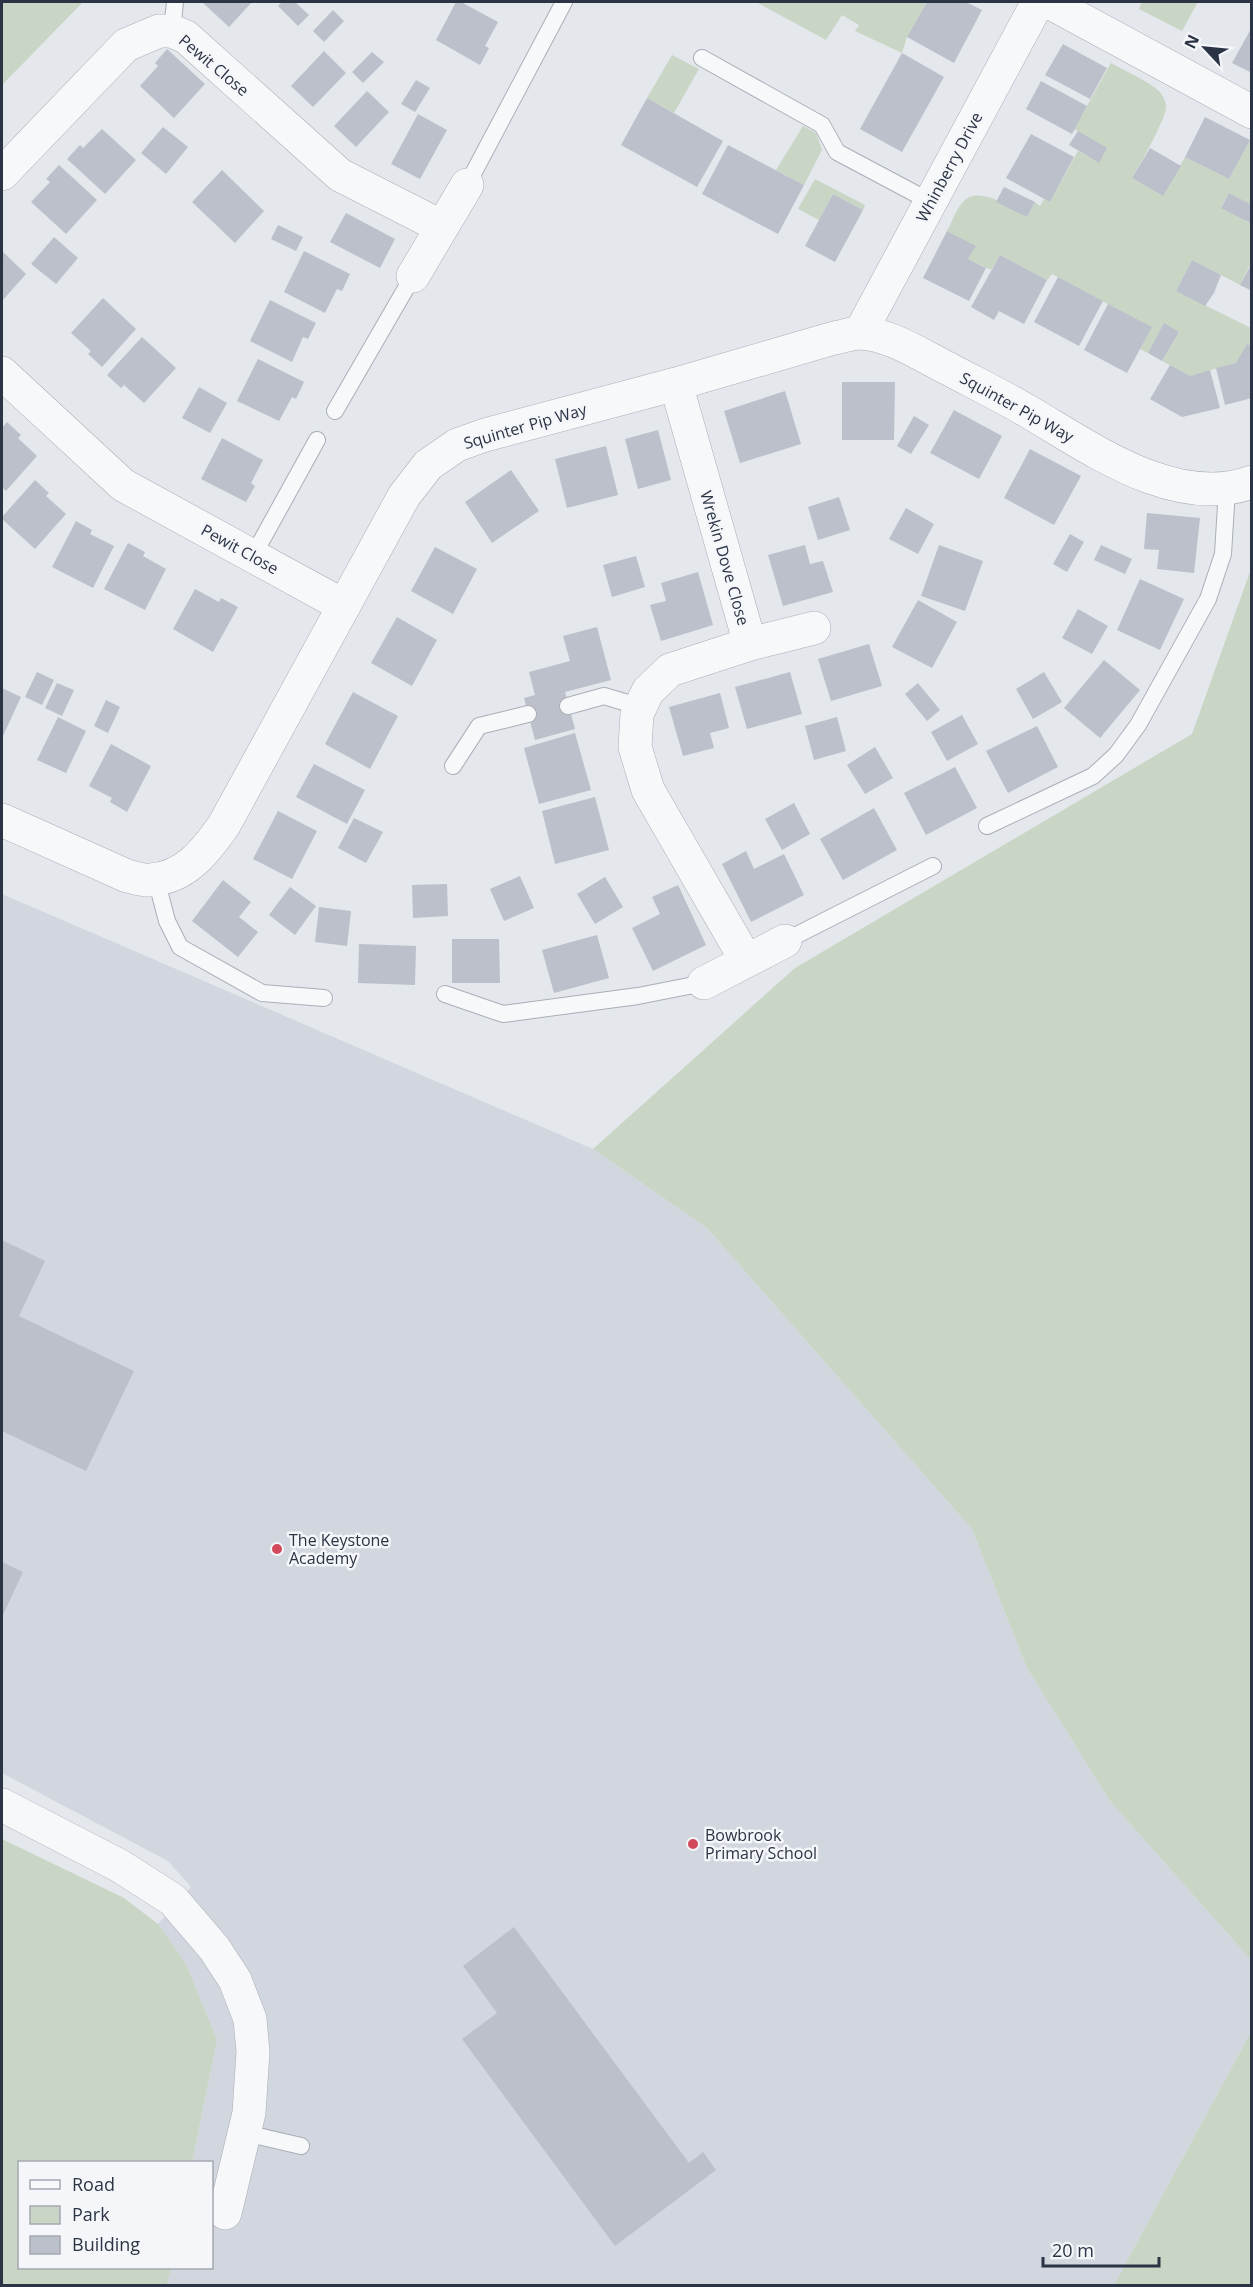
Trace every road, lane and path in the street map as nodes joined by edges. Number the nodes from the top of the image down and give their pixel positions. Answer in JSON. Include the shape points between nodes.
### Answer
{"nodes":[{"id":1,"x":564,"y":2,"type":"edge"},
{"id":2,"x":1038,"y":2,"type":"edge"},
{"id":3,"x":1049,"y":2,"type":"edge"},
{"id":4,"x":173,"y":16,"type":"edge"},
{"id":5,"x":702,"y":58,"type":"dead end"},
{"id":6,"x":1251,"y":112,"type":"edge"},
{"id":7,"x":2,"y":174,"type":"edge"},
{"id":8,"x":467,"y":185,"type":"joint"},
{"id":9,"x":931,"y":202,"type":"junction"},
{"id":10,"x":442,"y":227,"type":"junction"},
{"id":11,"x":413,"y":276,"type":"joint"},
{"id":12,"x":860,"y":333,"type":"junction"},
{"id":13,"x":2,"y":373,"type":"edge"},
{"id":14,"x":676,"y":384,"type":"junction"},
{"id":15,"x":335,"y":411,"type":"dead end"},
{"id":16,"x":317,"y":440,"type":"dead end"},
{"id":17,"x":1239,"y":485,"type":"edge"},
{"id":18,"x":253,"y":556,"type":"junction"},
{"id":19,"x":344,"y":606,"type":"junction"},
{"id":20,"x":814,"y":628,"type":"dead end"},
{"id":21,"x":750,"y":644,"type":"junction"},
{"id":22,"x":568,"y":706,"type":"dead end"},
{"id":23,"x":641,"y":706,"type":"junction"},
{"id":24,"x":528,"y":714,"type":"dead end"},
{"id":25,"x":453,"y":766,"type":"dead end"},
{"id":26,"x":2,"y":820,"type":"edge"},
{"id":27,"x":987,"y":826,"type":"dead end"},
{"id":28,"x":933,"y":866,"type":"dead end"},
{"id":29,"x":156,"y":879,"type":"junction"},
{"id":30,"x":785,"y":941,"type":"joint"},
{"id":31,"x":746,"y":960,"type":"junction"},
{"id":32,"x":704,"y":982,"type":"joint"},
{"id":33,"x":445,"y":994,"type":"dead end"},
{"id":34,"x":324,"y":998,"type":"dead end"},
{"id":35,"x":2,"y":1805,"type":"edge"},
{"id":36,"x":244,"y":2133,"type":"junction"},
{"id":37,"x":301,"y":2146,"type":"dead end"},
{"id":38,"x":225,"y":2213,"type":"dead end"}],
"edges":[{"from":1,"to":8,"type":"lane"},
{"from":2,"to":9,"type":"street","name":"Whinberry Drive"},
{"from":3,"to":6,"type":"street"},
{"from":4,"to":7,"type":"street","name":"Pewit Close","via":[[159,31],[126,45]]},
{"from":4,"to":10,"type":"street","name":"Pewit Close","via":[[186,37],[339,175]]},
{"from":5,"to":9,"type":"lane","via":[[822,125],[837,152]]},
{"from":8,"to":10,"type":"street"},
{"from":9,"to":12,"type":"street","name":"Whinberry Drive"},
{"from":10,"to":11,"type":"street"},
{"from":11,"to":15,"type":"lane"},
{"from":12,"to":14,"type":"street","name":"Squinter Pip Way"},
{"from":12,"to":17,"type":"street","name":"Squinter Pip Way","via":[[894,341],[1007,399],[1118,464],[1183,486],[1206,489]]},
{"from":13,"to":18,"type":"street","name":"Pewit Close","via":[[123,485]]},
{"from":14,"to":19,"type":"street","name":"Squinter Pip Way","via":[[457,445],[428,465],[404,496]]},
{"from":14,"to":21,"type":"street","name":"Wrekin Dove Close"},
{"from":16,"to":18,"type":"lane"},
{"from":17,"to":27,"type":"lane","via":[[1208,600],[1116,755],[1093,776]]},
{"from":18,"to":19,"type":"street","name":"Pewit Close"},
{"from":19,"to":29,"type":"street","name":"Squinter Pip Way","via":[[224,825],[189,867]]},
{"from":20,"to":21,"type":"street"},
{"from":21,"to":23,"type":"street","name":"Wrekin Dove Close","via":[[670,670],[648,691]]},
{"from":22,"to":23,"type":"lane","via":[[604,696]]},
{"from":23,"to":31,"type":"street","name":"Wrekin Dove Close","via":[[635,747],[648,790]]},
{"from":24,"to":25,"type":"lane","via":[[479,726]]},
{"from":26,"to":29,"type":"street","name":"Squinter Pip Way","via":[[127,876]]},
{"from":28,"to":30,"type":"lane"},
{"from":29,"to":34,"type":"lane","via":[[167,921],[180,947],[262,993]]},
{"from":30,"to":31,"type":"street"},
{"from":31,"to":32,"type":"street"},
{"from":32,"to":33,"type":"lane","via":[[638,996],[503,1014]]},
{"from":35,"to":36,"type":"street","via":[[120,1866],[173,1900],[214,1948],[236,1980],[250,2019],[253,2052]]},
{"from":36,"to":37,"type":"lane"},
{"from":36,"to":38,"type":"street"}]}
